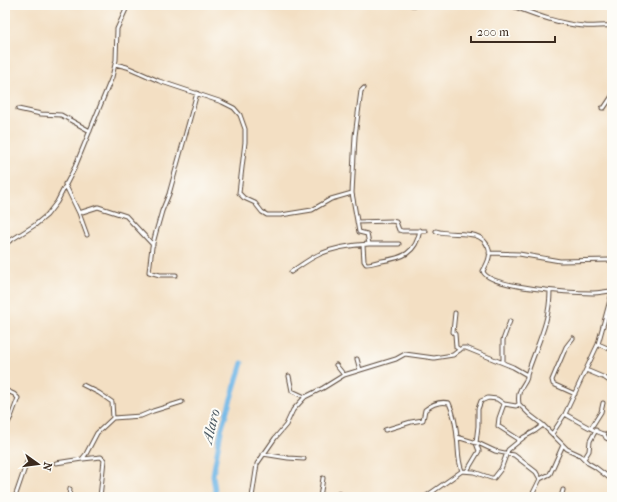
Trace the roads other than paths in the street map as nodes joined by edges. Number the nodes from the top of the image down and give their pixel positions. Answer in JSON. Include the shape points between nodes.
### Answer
{"nodes":[{"id":1,"x":128,"y":5,"type":"edge"},
{"id":2,"x":412,"y":5,"type":"edge"},
{"id":3,"x":433,"y":5,"type":"edge"},
{"id":4,"x":510,"y":5,"type":"edge"},
{"id":5,"x":612,"y":26,"type":"edge"},
{"id":6,"x":115,"y":64,"type":"junction"},
{"id":7,"x":364,"y":88,"type":"dead end"},
{"id":8,"x":197,"y":93,"type":"junction"},
{"id":9,"x":612,"y":96,"type":"edge"},
{"id":10,"x":602,"y":108,"type":"dead end"},
{"id":11,"x":18,"y":110,"type":"dead end"},
{"id":12,"x":90,"y":131,"type":"junction"},
{"id":13,"x":65,"y":184,"type":"junction"},
{"id":14,"x":352,"y":193,"type":"junction"},
{"id":15,"x":79,"y":213,"type":"junction"},
{"id":16,"x":357,"y":222,"type":"junction"},
{"id":17,"x":420,"y":230,"type":"junction"},
{"id":18,"x":436,"y":230,"type":"dead end"},
{"id":19,"x":426,"y":231,"type":"dead end"},
{"id":20,"x":87,"y":235,"type":"dead end"},
{"id":21,"x":5,"y":244,"type":"edge"},
{"id":22,"x":369,"y":244,"type":"junction"},
{"id":23,"x":399,"y":244,"type":"dead end"},
{"id":24,"x":153,"y":245,"type":"junction"},
{"id":25,"x":363,"y":245,"type":"junction"},
{"id":26,"x":489,"y":253,"type":"junction"},
{"id":27,"x":612,"y":260,"type":"edge"},
{"id":28,"x":291,"y":272,"type":"dead end"},
{"id":29,"x":176,"y":276,"type":"dead end"},
{"id":30,"x":550,"y":291,"type":"junction"},
{"id":31,"x":612,"y":292,"type":"edge"},
{"id":32,"x":455,"y":313,"type":"dead end"},
{"id":33,"x":510,"y":321,"type":"dead end"},
{"id":34,"x":573,"y":338,"type":"dead end"},
{"id":35,"x":598,"y":344,"type":"junction"},
{"id":36,"x":460,"y":350,"type":"junction"},
{"id":37,"x":612,"y":350,"type":"edge"},
{"id":38,"x":356,"y":359,"type":"dead end"},
{"id":39,"x":503,"y":362,"type":"junction"},
{"id":40,"x":336,"y":365,"type":"dead end"},
{"id":41,"x":360,"y":370,"type":"junction"},
{"id":42,"x":586,"y":370,"type":"junction"},
{"id":43,"x":344,"y":375,"type":"junction"},
{"id":44,"x":527,"y":375,"type":"junction"},
{"id":45,"x":289,"y":376,"type":"dead end"},
{"id":46,"x":612,"y":383,"type":"edge"},
{"id":47,"x":83,"y":385,"type":"dead end"},
{"id":48,"x":5,"y":390,"type":"edge"},
{"id":49,"x":575,"y":394,"type":"junction"},
{"id":50,"x":305,"y":397,"type":"junction"},
{"id":51,"x":182,"y":402,"type":"dead end"},
{"id":52,"x":603,"y":403,"type":"dead end"},
{"id":53,"x":504,"y":404,"type":"junction"},
{"id":54,"x":519,"y":404,"type":"junction"},
{"id":55,"x":565,"y":414,"type":"junction"},
{"id":56,"x":112,"y":418,"type":"junction"},
{"id":57,"x":543,"y":425,"type":"junction"},
{"id":58,"x":5,"y":428,"type":"edge"},
{"id":59,"x":591,"y":428,"type":"junction"},
{"id":60,"x":385,"y":430,"type":"dead end"},
{"id":61,"x":596,"y":430,"type":"junction"},
{"id":62,"x":552,"y":434,"type":"junction"},
{"id":63,"x":457,"y":437,"type":"junction"},
{"id":64,"x":520,"y":440,"type":"junction"},
{"id":65,"x":612,"y":441,"type":"edge"},
{"id":66,"x":476,"y":443,"type":"junction"},
{"id":67,"x":563,"y":445,"type":"junction"},
{"id":68,"x":506,"y":453,"type":"junction"},
{"id":69,"x":263,"y":454,"type":"junction"},
{"id":70,"x":28,"y":459,"type":"dead end"},
{"id":71,"x":82,"y":459,"type":"junction"},
{"id":72,"x":304,"y":459,"type":"dead end"},
{"id":73,"x":584,"y":459,"type":"junction"},
{"id":74,"x":56,"y":463,"type":"dead end"},
{"id":75,"x":462,"y":471,"type":"junction"},
{"id":76,"x":467,"y":471,"type":"junction"},
{"id":77,"x":323,"y":478,"type":"dead end"},
{"id":78,"x":540,"y":479,"type":"junction"},
{"id":79,"x":612,"y":480,"type":"edge"},
{"id":80,"x":70,"y":489,"type":"dead end"},
{"id":81,"x":564,"y":490,"type":"dead end"},
{"id":82,"x":15,"y":497,"type":"edge"},
{"id":83,"x":69,"y":497,"type":"edge"},
{"id":84,"x":100,"y":497,"type":"edge"},
{"id":85,"x":252,"y":497,"type":"edge"},
{"id":86,"x":320,"y":497,"type":"edge"},
{"id":87,"x":425,"y":497,"type":"edge"},
{"id":88,"x":531,"y":497,"type":"edge"},
{"id":89,"x":561,"y":497,"type":"edge"}],
"edges":[{"from":1,"to":6,"type":"street","via":[[117,30]]},
{"from":2,"to":3,"type":"street"},
{"from":4,"to":5,"type":"street","via":[[542,17],[585,26]]},
{"from":6,"to":8,"type":"street"},
{"from":6,"to":12,"type":"street"},
{"from":7,"to":14,"type":"street","via":[[361,91],[355,136]]},
{"from":8,"to":14,"type":"street","via":[[234,108],[240,115],[245,136],[238,193],[255,203],[262,212],[281,216],[312,210]]},
{"from":8,"to":24,"type":"street"},
{"from":9,"to":10,"type":"street"},
{"from":11,"to":12,"type":"street","via":[[61,115]]},
{"from":12,"to":13,"type":"street"},
{"from":13,"to":15,"type":"street"},
{"from":13,"to":21,"type":"street","via":[[52,210],[42,220]]},
{"from":14,"to":16,"type":"street"},
{"from":15,"to":20,"type":"street"},
{"from":15,"to":24,"type":"street","via":[[98,207],[126,216]]},
{"from":16,"to":17,"type":"street","via":[[391,220],[396,222],[398,230]]},
{"from":16,"to":22,"type":"street","via":[[359,232],[367,234]]},
{"from":17,"to":19,"type":"street"},
{"from":17,"to":25,"type":"street","via":[[413,248],[400,258],[366,264]]},
{"from":18,"to":26,"type":"street","via":[[448,234],[469,234],[479,237],[486,242]]},
{"from":22,"to":23,"type":"street"},
{"from":22,"to":25,"type":"street"},
{"from":24,"to":29,"type":"street","via":[[150,272]]},
{"from":25,"to":28,"type":"street","via":[[337,248],[320,254]]},
{"from":26,"to":27,"type":"street","via":[[519,254],[560,261]]},
{"from":26,"to":30,"type":"street","via":[[483,271],[486,277],[508,284]]},
{"from":30,"to":31,"type":"street"},
{"from":30,"to":44,"type":"street","via":[[546,324]]},
{"from":31,"to":35,"type":"street"},
{"from":32,"to":36,"type":"street","via":[[453,332],[456,347]]},
{"from":33,"to":39,"type":"street","via":[[503,340]]},
{"from":34,"to":49,"type":"street","via":[[566,347],[552,380],[553,384]]},
{"from":35,"to":37,"type":"street"},
{"from":35,"to":42,"type":"street"},
{"from":36,"to":39,"type":"street","via":[[466,348]]},
{"from":36,"to":41,"type":"street","via":[[454,355],[434,358],[405,354]]},
{"from":38,"to":41,"type":"street"},
{"from":39,"to":44,"type":"street"},
{"from":40,"to":43,"type":"street"},
{"from":41,"to":43,"type":"street"},
{"from":42,"to":46,"type":"street"},
{"from":42,"to":49,"type":"street"},
{"from":43,"to":50,"type":"street"},
{"from":44,"to":54,"type":"street","via":[[528,378],[519,391]]},
{"from":45,"to":50,"type":"street","via":[[292,392]]},
{"from":47,"to":56,"type":"street","via":[[112,402]]},
{"from":48,"to":58,"type":"street","via":[[18,398]]},
{"from":49,"to":55,"type":"street"},
{"from":50,"to":69,"type":"street"},
{"from":51,"to":56,"type":"street","via":[[141,416]]},
{"from":52,"to":59,"type":"street","via":[[601,412]]},
{"from":53,"to":54,"type":"street"},
{"from":53,"to":64,"type":"street","via":[[498,426]]},
{"from":53,"to":66,"type":"street","via":[[497,398],[481,401],[478,409]]},
{"from":54,"to":57,"type":"street"},
{"from":55,"to":59,"type":"street"},
{"from":55,"to":62,"type":"street"},
{"from":56,"to":71,"type":"street","via":[[97,433]]},
{"from":57,"to":62,"type":"street"},
{"from":57,"to":64,"type":"street"},
{"from":59,"to":61,"type":"street"},
{"from":60,"to":63,"type":"street","via":[[423,420],[425,410],[446,402],[449,403],[454,416]]},
{"from":61,"to":65,"type":"street"},
{"from":61,"to":73,"type":"street"},
{"from":62,"to":67,"type":"street"},
{"from":63,"to":66,"type":"street"},
{"from":63,"to":75,"type":"street","via":[[458,461]]},
{"from":64,"to":68,"type":"street"},
{"from":66,"to":68,"type":"street"},
{"from":66,"to":76,"type":"street","via":[[479,451]]},
{"from":67,"to":73,"type":"street"},
{"from":67,"to":78,"type":"street","via":[[550,474]]},
{"from":68,"to":76,"type":"street","via":[[506,459],[494,478]]},
{"from":68,"to":78,"type":"street","via":[[514,455],[526,464]]},
{"from":69,"to":72,"type":"street"},
{"from":69,"to":85,"type":"street","via":[[257,464]]},
{"from":70,"to":82,"type":"street"},
{"from":71,"to":74,"type":"street"},
{"from":71,"to":84,"type":"street","via":[[101,457],[104,460]]},
{"from":73,"to":79,"type":"street"},
{"from":75,"to":76,"type":"street"},
{"from":75,"to":87,"type":"street"},
{"from":77,"to":86,"type":"street"},
{"from":78,"to":88,"type":"street"},
{"from":80,"to":83,"type":"street"},
{"from":81,"to":89,"type":"street"}]}
